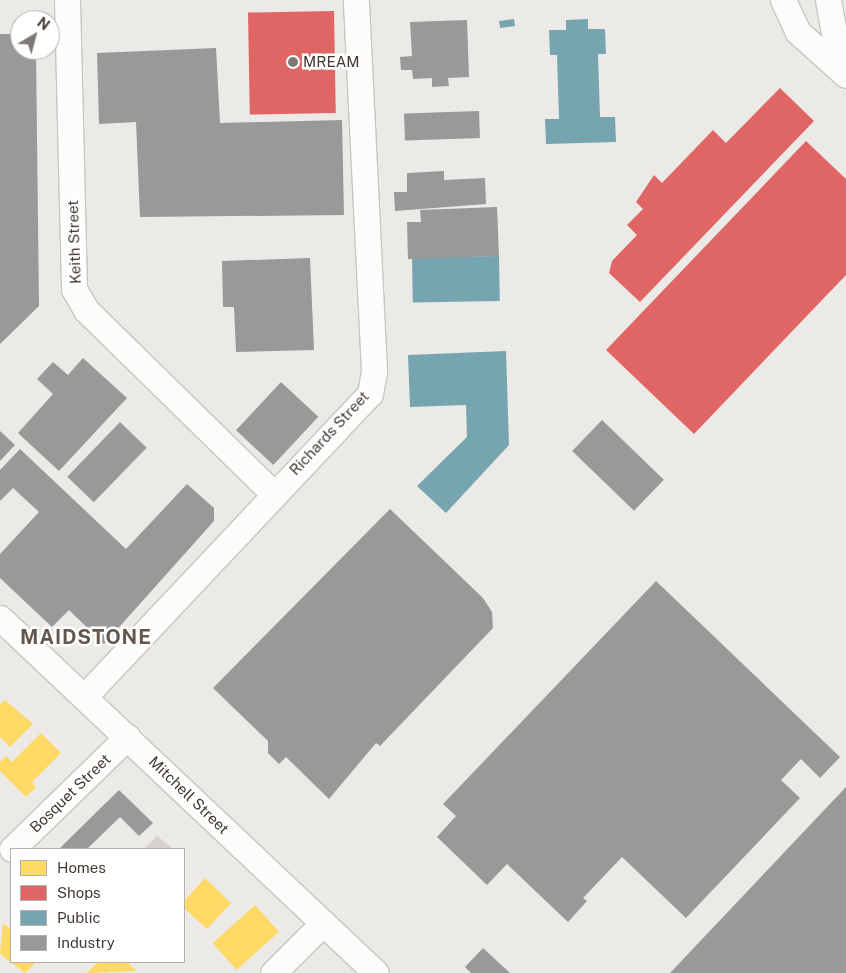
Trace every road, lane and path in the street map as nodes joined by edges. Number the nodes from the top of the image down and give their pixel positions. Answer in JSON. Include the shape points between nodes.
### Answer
{"nodes":[{"id":1,"x":67,"y":0,"type":"edge"},
{"id":2,"x":356,"y":0,"type":"edge"},
{"id":3,"x":783,"y":0,"type":"edge"},
{"id":4,"x":828,"y":0,"type":"edge"},
{"id":5,"x":846,"y":59,"type":"edge"},
{"id":6,"x":846,"y":74,"type":"edge"},
{"id":7,"x":273,"y":493,"type":"junction"},
{"id":8,"x":0,"y":618,"type":"edge"},
{"id":9,"x":84,"y":697,"type":"junction"},
{"id":10,"x":127,"y":737,"type":"junction"},
{"id":11,"x":14,"y":848,"type":"edge"},
{"id":12,"x":10,"y":852,"type":"edge"},
{"id":13,"x":0,"y":862,"type":"edge"},
{"id":14,"x":323,"y":923,"type":"junction"},
{"id":15,"x":273,"y":973,"type":"edge"},
{"id":16,"x":376,"y":973,"type":"edge"}],
"edges":[{"from":1,"to":7,"type":"street","name":"Keith Street","via":[[74,288],[86,310]]},
{"from":2,"to":7,"type":"street","name":"Richards Street","via":[[374,371],[370,394]]},
{"from":3,"to":6,"type":"street","via":[[798,32]]},
{"from":4,"to":5,"type":"street","via":[[836,44]]},
{"from":7,"to":9,"type":"street","name":"Richards Street"},
{"from":8,"to":9,"type":"street","name":"Mitchell Street"},
{"from":9,"to":10,"type":"street","name":"Mitchell Street"},
{"from":10,"to":11,"type":"street","name":"Bosquet Street"},
{"from":10,"to":14,"type":"street","name":"Mitchell Street"},
{"from":12,"to":13,"type":"street","name":"Bosquet Street"},
{"from":14,"to":15,"type":"street"},
{"from":14,"to":16,"type":"street","name":"Mitchell Street"}]}
